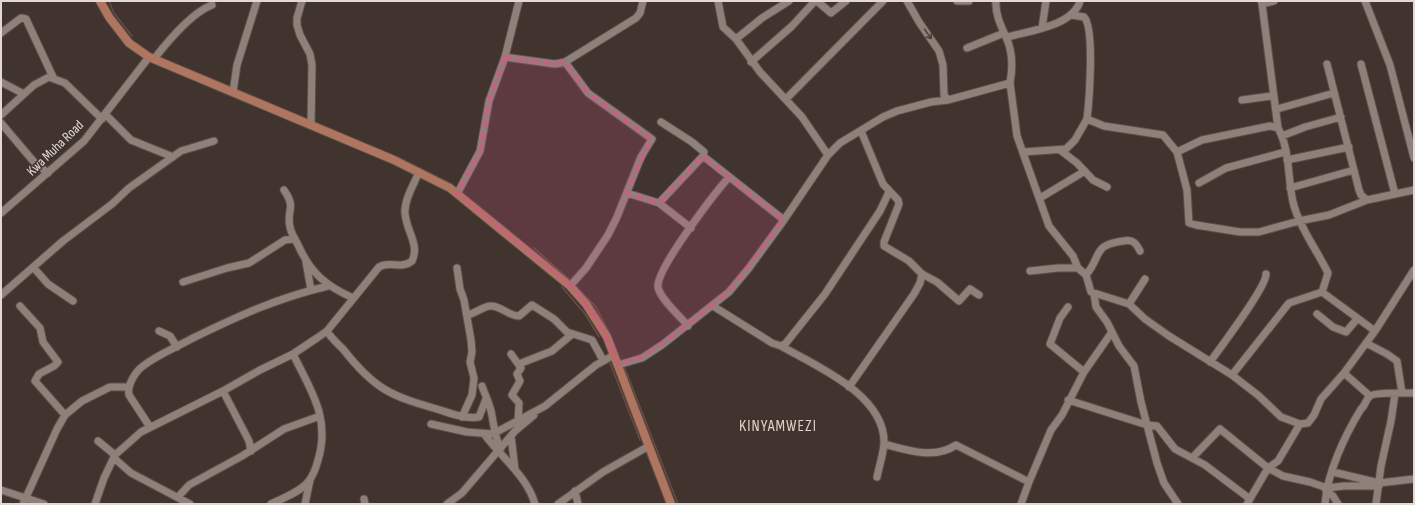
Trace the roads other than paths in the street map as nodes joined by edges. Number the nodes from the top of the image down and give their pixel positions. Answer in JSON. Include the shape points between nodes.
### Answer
{"nodes":[{"id":1,"x":100,"y":1,"type":"edge"},
{"id":2,"x":257,"y":1,"type":"edge"},
{"id":3,"x":302,"y":1,"type":"edge"},
{"id":4,"x":519,"y":1,"type":"edge"},
{"id":5,"x":643,"y":1,"type":"edge"},
{"id":6,"x":718,"y":1,"type":"edge"},
{"id":7,"x":789,"y":1,"type":"edge"},
{"id":8,"x":816,"y":1,"type":"edge"},
{"id":9,"x":846,"y":1,"type":"edge"},
{"id":10,"x":883,"y":1,"type":"edge"},
{"id":11,"x":907,"y":1,"type":"edge"},
{"id":12,"x":957,"y":1,"type":"edge"},
{"id":13,"x":969,"y":1,"type":"edge"},
{"id":14,"x":996,"y":1,"type":"edge"},
{"id":15,"x":1046,"y":1,"type":"edge"},
{"id":16,"x":1080,"y":1,"type":"edge"},
{"id":17,"x":1274,"y":1,"type":"edge"},
{"id":18,"x":1365,"y":1,"type":"edge"},
{"id":19,"x":1261,"y":3,"type":"edge"},
{"id":20,"x":212,"y":5,"type":"dead end"},
{"id":21,"x":1072,"y":16,"type":"junction"},
{"id":22,"x":1042,"y":28,"type":"junction"},
{"id":23,"x":1,"y":33,"type":"edge"},
{"id":24,"x":1006,"y":35,"type":"junction"},
{"id":25,"x":736,"y":39,"type":"junction"},
{"id":26,"x":967,"y":48,"type":"dead end"},
{"id":27,"x":505,"y":57,"type":"junction"},
{"id":28,"x":152,"y":58,"type":"junction"},
{"id":29,"x":565,"y":62,"type":"junction"},
{"id":30,"x":751,"y":62,"type":"junction"},
{"id":31,"x":1327,"y":64,"type":"dead end"},
{"id":32,"x":1361,"y":64,"type":"dead end"},
{"id":33,"x":53,"y":77,"type":"junction"},
{"id":34,"x":1,"y":82,"type":"edge"},
{"id":35,"x":1010,"y":83,"type":"junction"},
{"id":36,"x":233,"y":92,"type":"junction"},
{"id":37,"x":1334,"y":93,"type":"junction"},
{"id":38,"x":24,"y":94,"type":"junction"},
{"id":39,"x":1272,"y":96,"type":"junction"},
{"id":40,"x":786,"y":99,"type":"junction"},
{"id":41,"x":948,"y":100,"type":"junction"},
{"id":42,"x":1242,"y":100,"type":"dead end"},
{"id":43,"x":1277,"y":109,"type":"junction"},
{"id":44,"x":1,"y":115,"type":"edge"},
{"id":45,"x":104,"y":117,"type":"junction"},
{"id":46,"x":1341,"y":117,"type":"junction"},
{"id":47,"x":1088,"y":119,"type":"junction"},
{"id":48,"x":661,"y":122,"type":"dead end"},
{"id":49,"x":1,"y":123,"type":"edge"},
{"id":50,"x":311,"y":125,"type":"junction"},
{"id":51,"x":1278,"y":128,"type":"junction"},
{"id":52,"x":860,"y":131,"type":"junction"},
{"id":53,"x":1282,"y":136,"type":"junction"},
{"id":54,"x":214,"y":141,"type":"dead end"},
{"id":55,"x":1349,"y":147,"type":"junction"},
{"id":56,"x":1060,"y":150,"type":"junction"},
{"id":57,"x":1023,"y":152,"type":"junction"},
{"id":58,"x":1177,"y":152,"type":"junction"},
{"id":59,"x":1285,"y":152,"type":"junction"},
{"id":60,"x":828,"y":155,"type":"junction"},
{"id":61,"x":703,"y":156,"type":"junction"},
{"id":62,"x":173,"y":157,"type":"junction"},
{"id":63,"x":1414,"y":158,"type":"edge"},
{"id":64,"x":1287,"y":160,"type":"junction"},
{"id":65,"x":1354,"y":170,"type":"junction"},
{"id":66,"x":1085,"y":171,"type":"junction"},
{"id":67,"x":419,"y":172,"type":"junction"},
{"id":68,"x":48,"y":173,"type":"junction"},
{"id":69,"x":729,"y":177,"type":"junction"},
{"id":70,"x":1198,"y":183,"type":"dead end"},
{"id":71,"x":1107,"y":187,"type":"dead end"},
{"id":72,"x":1290,"y":188,"type":"junction"},
{"id":73,"x":284,"y":190,"type":"dead end"},
{"id":74,"x":1414,"y":190,"type":"edge"},
{"id":75,"x":889,"y":192,"type":"junction"},
{"id":76,"x":627,"y":193,"type":"junction"},
{"id":77,"x":457,"y":194,"type":"junction"},
{"id":78,"x":1395,"y":194,"type":"junction"},
{"id":79,"x":1040,"y":198,"type":"junction"},
{"id":80,"x":1368,"y":200,"type":"junction"},
{"id":81,"x":659,"y":203,"type":"junction"},
{"id":82,"x":1,"y":213,"type":"edge"},
{"id":83,"x":784,"y":220,"type":"junction"},
{"id":84,"x":1299,"y":221,"type":"junction"},
{"id":85,"x":691,"y":228,"type":"junction"},
{"id":86,"x":295,"y":239,"type":"junction"},
{"id":87,"x":1140,"y":251,"type":"dead end"},
{"id":88,"x":305,"y":260,"type":"junction"},
{"id":89,"x":33,"y":267,"type":"junction"},
{"id":90,"x":457,"y":268,"type":"dead end"},
{"id":91,"x":1078,"y":268,"type":"junction"},
{"id":92,"x":1414,"y":270,"type":"edge"},
{"id":93,"x":1030,"y":271,"type":"dead end"},
{"id":94,"x":922,"y":274,"type":"junction"},
{"id":95,"x":1266,"y":274,"type":"dead end"},
{"id":96,"x":1086,"y":275,"type":"junction"},
{"id":97,"x":1145,"y":279,"type":"dead end"},
{"id":98,"x":183,"y":282,"type":"dead end"},
{"id":99,"x":328,"y":286,"type":"junction"},
{"id":100,"x":570,"y":286,"type":"junction"},
{"id":101,"x":312,"y":290,"type":"junction"},
{"id":102,"x":1322,"y":292,"type":"junction"},
{"id":103,"x":1094,"y":294,"type":"junction"},
{"id":104,"x":1,"y":295,"type":"edge"},
{"id":105,"x":978,"y":295,"type":"dead end"},
{"id":106,"x":353,"y":298,"type":"junction"},
{"id":107,"x":73,"y":301,"type":"dead end"},
{"id":108,"x":1129,"y":304,"type":"junction"},
{"id":109,"x":20,"y":306,"type":"dead end"},
{"id":110,"x":713,"y":306,"type":"junction"},
{"id":111,"x":1068,"y":307,"type":"dead end"},
{"id":112,"x":1317,"y":314,"type":"dead end"},
{"id":113,"x":466,"y":315,"type":"junction"},
{"id":114,"x":1357,"y":319,"type":"junction"},
{"id":115,"x":688,"y":326,"type":"junction"},
{"id":116,"x":159,"y":331,"type":"dead end"},
{"id":117,"x":326,"y":331,"type":"junction"},
{"id":118,"x":1375,"y":331,"type":"junction"},
{"id":119,"x":1112,"y":332,"type":"junction"},
{"id":120,"x":571,"y":335,"type":"junction"},
{"id":121,"x":1366,"y":343,"type":"junction"},
{"id":122,"x":177,"y":346,"type":"junction"},
{"id":123,"x":782,"y":346,"type":"junction"},
{"id":124,"x":293,"y":354,"type":"junction"},
{"id":125,"x":511,"y":354,"type":"dead end"},
{"id":126,"x":614,"y":354,"type":"junction"},
{"id":127,"x":603,"y":360,"type":"junction"},
{"id":128,"x":1210,"y":362,"type":"junction"},
{"id":129,"x":519,"y":364,"type":"junction"},
{"id":130,"x":618,"y":365,"type":"junction"},
{"id":131,"x":1084,"y":372,"type":"junction"},
{"id":132,"x":1344,"y":373,"type":"junction"},
{"id":133,"x":1232,"y":376,"type":"junction"},
{"id":134,"x":482,"y":386,"type":"dead end"},
{"id":135,"x":850,"y":386,"type":"junction"},
{"id":136,"x":129,"y":387,"type":"junction"},
{"id":137,"x":223,"y":391,"type":"junction"},
{"id":138,"x":1414,"y":393,"type":"edge"},
{"id":139,"x":1398,"y":394,"type":"junction"},
{"id":140,"x":1370,"y":396,"type":"junction"},
{"id":141,"x":486,"y":399,"type":"junction"},
{"id":142,"x":1068,"y":400,"type":"junction"},
{"id":143,"x":545,"y":406,"type":"junction"},
{"id":144,"x":58,"y":408,"type":"junction"},
{"id":145,"x":65,"y":415,"type":"junction"},
{"id":146,"x":320,"y":416,"type":"junction"},
{"id":147,"x":462,"y":417,"type":"junction"},
{"id":148,"x":519,"y":419,"type":"junction"},
{"id":149,"x":430,"y":424,"type":"dead end"},
{"id":150,"x":1300,"y":424,"type":"junction"},
{"id":151,"x":1146,"y":426,"type":"junction"},
{"id":152,"x":150,"y":427,"type":"junction"},
{"id":153,"x":56,"y":430,"type":"junction"},
{"id":154,"x":496,"y":433,"type":"junction"},
{"id":155,"x":513,"y":433,"type":"junction"},
{"id":156,"x":484,"y":434,"type":"junction"},
{"id":157,"x":98,"y":441,"type":"dead end"},
{"id":158,"x":884,"y":444,"type":"junction"},
{"id":159,"x":649,"y":446,"type":"junction"},
{"id":160,"x":499,"y":450,"type":"junction"},
{"id":161,"x":251,"y":451,"type":"junction"},
{"id":162,"x":114,"y":456,"type":"junction"},
{"id":163,"x":1192,"y":458,"type":"junction"},
{"id":164,"x":1268,"y":468,"type":"junction"},
{"id":165,"x":515,"y":469,"type":"junction"},
{"id":166,"x":1333,"y":472,"type":"junction"},
{"id":167,"x":877,"y":477,"type":"dead end"},
{"id":168,"x":1414,"y":479,"type":"edge"},
{"id":169,"x":310,"y":480,"type":"junction"},
{"id":170,"x":1029,"y":482,"type":"junction"},
{"id":171,"x":1379,"y":484,"type":"junction"},
{"id":172,"x":1,"y":490,"type":"edge"},
{"id":173,"x":1326,"y":490,"type":"junction"},
{"id":174,"x":575,"y":491,"type":"junction"},
{"id":175,"x":178,"y":497,"type":"junction"},
{"id":176,"x":25,"y":501,"type":"edge"},
{"id":177,"x":1249,"y":502,"type":"edge"},
{"id":178,"x":450,"y":503,"type":"edge"},
{"id":179,"x":44,"y":504,"type":"edge"},
{"id":180,"x":95,"y":504,"type":"edge"},
{"id":181,"x":190,"y":504,"type":"edge"},
{"id":182,"x":271,"y":504,"type":"edge"},
{"id":183,"x":305,"y":504,"type":"edge"},
{"id":184,"x":535,"y":504,"type":"edge"},
{"id":185,"x":558,"y":504,"type":"edge"},
{"id":186,"x":578,"y":504,"type":"edge"},
{"id":187,"x":671,"y":504,"type":"edge"},
{"id":188,"x":1021,"y":504,"type":"edge"},
{"id":189,"x":1178,"y":504,"type":"edge"},
{"id":190,"x":1325,"y":504,"type":"edge"},
{"id":191,"x":1338,"y":504,"type":"edge"},
{"id":192,"x":1376,"y":504,"type":"edge"}],
"edges":[{"from":1,"to":28,"type":"main road","via":[[111,21],[129,43]]},
{"from":2,"to":36,"type":"street","via":[[237,65]]},
{"from":3,"to":50,"type":"street","via":[[297,25],[312,60]]},
{"from":4,"to":27,"type":"street"},
{"from":5,"to":29,"type":"street","via":[[636,18]]},
{"from":6,"to":25,"type":"street","via":[[723,28]]},
{"from":7,"to":25,"type":"street"},
{"from":8,"to":9,"type":"street","via":[[831,13]]},
{"from":8,"to":30,"type":"street"},
{"from":10,"to":40,"type":"street"},
{"from":11,"to":41,"type":"street","one_way":true,"via":[[939,50],[943,65],[944,94]]},
{"from":12,"to":13,"type":"street"},
{"from":14,"to":24,"type":"street"},
{"from":15,"to":22,"type":"street"},
{"from":16,"to":21,"type":"street"},
{"from":17,"to":19,"type":"street"},
{"from":18,"to":63,"type":"street","via":[[1390,64]]},
{"from":19,"to":39,"type":"street"},
{"from":20,"to":28,"type":"street","name":"Kwa Muha Road","via":[[179,30]]},
{"from":21,"to":22,"type":"street"},
{"from":21,"to":47,"type":"street","via":[[1084,17],[1089,24]]},
{"from":22,"to":24,"type":"street"},
{"from":23,"to":33,"type":"street","via":[[21,18],[26,20]]},
{"from":24,"to":26,"type":"street"},
{"from":24,"to":35,"type":"street","via":[[1013,60]]},
{"from":25,"to":30,"type":"street"},
{"from":27,"to":29,"type":"street","via":[[555,64]]},
{"from":27,"to":77,"type":"street","via":[[489,101],[480,151]]},
{"from":28,"to":36,"type":"main road"},
{"from":28,"to":45,"type":"street","name":"Kwa Muha Road"},
{"from":29,"to":76,"type":"street","via":[[588,93],[652,139],[641,157]]},
{"from":30,"to":40,"type":"street"},
{"from":31,"to":37,"type":"street"},
{"from":32,"to":78,"type":"street"},
{"from":33,"to":38,"type":"street","via":[[44,79]]},
{"from":33,"to":45,"type":"street","via":[[65,83]]},
{"from":34,"to":38,"type":"street"},
{"from":35,"to":41,"type":"street"},
{"from":35,"to":57,"type":"street","via":[[1015,126]]},
{"from":36,"to":50,"type":"main road"},
{"from":37,"to":43,"type":"street"},
{"from":37,"to":46,"type":"street"},
{"from":38,"to":44,"type":"street"},
{"from":39,"to":42,"type":"street"},
{"from":39,"to":43,"type":"street"},
{"from":40,"to":60,"type":"street"},
{"from":41,"to":52,"type":"street","via":[[896,111]]},
{"from":43,"to":51,"type":"street"},
{"from":45,"to":62,"type":"street","via":[[131,140]]},
{"from":45,"to":68,"type":"street","name":"Kwa Muha Road","via":[[84,141]]},
{"from":46,"to":53,"type":"street"},
{"from":46,"to":55,"type":"street"},
{"from":47,"to":56,"type":"street","via":[[1071,145]]},
{"from":47,"to":58,"type":"street","via":[[1104,126],[1162,135]]},
{"from":48,"to":61,"type":"street","via":[[702,150]]},
{"from":49,"to":68,"type":"street","via":[[34,162]]},
{"from":50,"to":67,"type":"main road"},
{"from":51,"to":53,"type":"street"},
{"from":51,"to":58,"type":"street","via":[[1270,126],[1202,140]]},
{"from":52,"to":60,"type":"street","via":[[840,143]]},
{"from":52,"to":75,"type":"street","via":[[882,184]]},
{"from":53,"to":59,"type":"street"},
{"from":54,"to":62,"type":"street","via":[[188,148]]},
{"from":55,"to":64,"type":"street"},
{"from":55,"to":65,"type":"street"},
{"from":56,"to":57,"type":"street"},
{"from":56,"to":66,"type":"street"},
{"from":57,"to":79,"type":"street"},
{"from":58,"to":84,"type":"street","via":[[1187,190],[1189,223],[1240,232],[1259,232]]},
{"from":59,"to":64,"type":"street"},
{"from":59,"to":70,"type":"street","via":[[1226,168]]},
{"from":60,"to":83,"type":"street"},
{"from":61,"to":69,"type":"street"},
{"from":61,"to":81,"type":"street"},
{"from":62,"to":89,"type":"street","via":[[129,188]]},
{"from":64,"to":72,"type":"street"},
{"from":65,"to":72,"type":"street"},
{"from":65,"to":80,"type":"street","via":[[1361,195]]},
{"from":66,"to":71,"type":"street","via":[[1093,180]]},
{"from":66,"to":79,"type":"street"},
{"from":67,"to":77,"type":"main road"},
{"from":67,"to":106,"type":"street","via":[[405,208],[416,250],[412,261],[402,266],[383,264],[378,267]]},
{"from":68,"to":82,"type":"street","name":"Kwa Muha Road"},
{"from":69,"to":83,"type":"street"},
{"from":69,"to":85,"type":"street"},
{"from":72,"to":84,"type":"street"},
{"from":73,"to":86,"type":"street","via":[[291,202],[289,224]]},
{"from":74,"to":78,"type":"street"},
{"from":75,"to":94,"type":"street","via":[[899,204],[884,244],[909,261]]},
{"from":75,"to":123,"type":"street","via":[[880,211],[825,294],[807,319]]},
{"from":76,"to":81,"type":"street"},
{"from":76,"to":100,"type":"street","via":[[598,251]]},
{"from":77,"to":100,"type":"main road"},
{"from":78,"to":80,"type":"street"},
{"from":79,"to":91,"type":"street","via":[[1049,226],[1073,256]]},
{"from":80,"to":84,"type":"street","via":[[1329,215]]},
{"from":81,"to":85,"type":"street"},
{"from":83,"to":110,"type":"street","via":[[749,268]]},
{"from":84,"to":102,"type":"street","via":[[1328,272]]},
{"from":85,"to":115,"type":"street","via":[[664,268],[658,283],[660,293]]},
{"from":86,"to":88,"type":"street"},
{"from":86,"to":98,"type":"street","via":[[285,240],[249,263]]},
{"from":87,"to":96,"type":"street","via":[[1137,244],[1130,240],[1108,243],[1101,248]]},
{"from":88,"to":99,"type":"street"},
{"from":88,"to":101,"type":"street"},
{"from":89,"to":104,"type":"street"},
{"from":89,"to":107,"type":"street","via":[[48,284]]},
{"from":90,"to":113,"type":"street"},
{"from":91,"to":93,"type":"street"},
{"from":91,"to":96,"type":"street"},
{"from":92,"to":118,"type":"street"},
{"from":94,"to":105,"type":"street","via":[[937,282],[959,301],[970,289]]},
{"from":94,"to":135,"type":"street","via":[[914,294]]},
{"from":95,"to":128,"type":"street","via":[[1264,285]]},
{"from":96,"to":103,"type":"street","via":[[1089,289]]},
{"from":97,"to":108,"type":"street"},
{"from":99,"to":101,"type":"street"},
{"from":99,"to":106,"type":"street"},
{"from":100,"to":126,"type":"main road","via":[[598,321]]},
{"from":101,"to":122,"type":"street","via":[[254,309]]},
{"from":102,"to":114,"type":"street"},
{"from":102,"to":133,"type":"street","via":[[1289,303]]},
{"from":103,"to":108,"type":"street"},
{"from":103,"to":119,"type":"street","via":[[1096,307]]},
{"from":106,"to":117,"type":"street"},
{"from":108,"to":128,"type":"street","via":[[1145,319]]},
{"from":109,"to":144,"type":"street","via":[[40,328],[44,342],[58,362],[38,374],[35,381]]},
{"from":110,"to":115,"type":"street"},
{"from":110,"to":123,"type":"street","via":[[772,343]]},
{"from":111,"to":131,"type":"street","via":[[1060,318],[1050,344]]},
{"from":112,"to":114,"type":"street","via":[[1333,327],[1346,332]]},
{"from":113,"to":120,"type":"street","via":[[492,306],[519,316],[532,305],[554,319]]},
{"from":113,"to":147,"type":"street","via":[[472,346],[470,362],[474,383],[472,395]]},
{"from":114,"to":118,"type":"street"},
{"from":115,"to":130,"type":"street","via":[[642,358]]},
{"from":116,"to":122,"type":"street","via":[[170,336]]},
{"from":117,"to":124,"type":"street"},
{"from":117,"to":147,"type":"street","via":[[351,361],[378,386],[398,397]]},
{"from":118,"to":121,"type":"street"},
{"from":119,"to":131,"type":"street"},
{"from":119,"to":151,"type":"street","via":[[1134,366]]},
{"from":120,"to":127,"type":"street","via":[[592,340]]},
{"from":120,"to":129,"type":"street","via":[[552,351]]},
{"from":121,"to":132,"type":"street"},
{"from":121,"to":139,"type":"street","via":[[1397,361]]},
{"from":122,"to":136,"type":"street","via":[[142,366]]},
{"from":123,"to":135,"type":"street"},
{"from":124,"to":137,"type":"street"},
{"from":124,"to":146,"type":"street","via":[[311,387]]},
{"from":125,"to":129,"type":"street"},
{"from":126,"to":127,"type":"street"},
{"from":126,"to":130,"type":"main road"},
{"from":127,"to":143,"type":"street"},
{"from":128,"to":133,"type":"street"},
{"from":129,"to":148,"type":"street","via":[[521,370],[517,374],[520,381],[512,395],[519,403]]},
{"from":130,"to":159,"type":"main road"},
{"from":131,"to":142,"type":"street"},
{"from":132,"to":140,"type":"street"},
{"from":132,"to":150,"type":"street","via":[[1321,399],[1308,423]]},
{"from":133,"to":150,"type":"street","via":[[1281,417]]},
{"from":134,"to":141,"type":"street"},
{"from":135,"to":158,"type":"street","via":[[872,410],[882,432]]},
{"from":136,"to":145,"type":"street","via":[[110,387],[82,401]]},
{"from":136,"to":152,"type":"street","via":[[129,395]]},
{"from":137,"to":152,"type":"street"},
{"from":137,"to":161,"type":"street","via":[[249,441]]},
{"from":138,"to":139,"type":"street"},
{"from":139,"to":140,"type":"street"},
{"from":139,"to":171,"type":"street"},
{"from":140,"to":166,"type":"street","via":[[1365,406],[1360,409],[1343,442]]},
{"from":141,"to":147,"type":"street","via":[[479,418]]},
{"from":141,"to":154,"type":"street"},
{"from":142,"to":151,"type":"street"},
{"from":142,"to":170,"type":"street"},
{"from":143,"to":148,"type":"street"},
{"from":143,"to":155,"type":"street"},
{"from":144,"to":145,"type":"street"},
{"from":144,"to":153,"type":"street"},
{"from":145,"to":153,"type":"street"},
{"from":146,"to":161,"type":"street","via":[[284,429]]},
{"from":146,"to":169,"type":"street","via":[[320,453]]},
{"from":148,"to":154,"type":"street"},
{"from":148,"to":155,"type":"street"},
{"from":149,"to":156,"type":"street"},
{"from":150,"to":164,"type":"street","via":[[1278,461]]},
{"from":151,"to":163,"type":"street","via":[[1157,426],[1170,445]]},
{"from":151,"to":189,"type":"street","via":[[1164,482]]},
{"from":152,"to":162,"type":"street"},
{"from":153,"to":176,"type":"street"},
{"from":154,"to":156,"type":"street"},
{"from":154,"to":160,"type":"street"},
{"from":155,"to":160,"type":"street"},
{"from":155,"to":165,"type":"street"},
{"from":156,"to":160,"type":"street"},
{"from":157,"to":162,"type":"street"},
{"from":158,"to":167,"type":"street"},
{"from":158,"to":170,"type":"street","via":[[931,454],[949,450],[956,445]]},
{"from":159,"to":174,"type":"street","via":[[602,472]]},
{"from":159,"to":187,"type":"main road"},
{"from":160,"to":165,"type":"street"},
{"from":160,"to":178,"type":"street","via":[[462,493]]},
{"from":161,"to":175,"type":"street","via":[[189,485]]},
{"from":162,"to":175,"type":"street","via":[[131,473]]},
{"from":162,"to":180,"type":"street"},
{"from":163,"to":164,"type":"street","via":[[1220,429]]},
{"from":163,"to":177,"type":"street","via":[[1205,465]]},
{"from":164,"to":173,"type":"street","via":[[1282,476],[1310,482]]},
{"from":164,"to":177,"type":"street"},
{"from":165,"to":184,"type":"street","via":[[532,493]]},
{"from":166,"to":171,"type":"street"},
{"from":166,"to":173,"type":"street"},
{"from":168,"to":171,"type":"street"},
{"from":169,"to":182,"type":"street"},
{"from":169,"to":183,"type":"street"},
{"from":170,"to":188,"type":"street"},
{"from":171,"to":173,"type":"street"},
{"from":171,"to":192,"type":"street"},
{"from":172,"to":176,"type":"street"},
{"from":173,"to":190,"type":"street"},
{"from":173,"to":191,"type":"street"},
{"from":174,"to":185,"type":"street"},
{"from":174,"to":186,"type":"street"},
{"from":175,"to":181,"type":"street"},
{"from":176,"to":179,"type":"street"}]}
